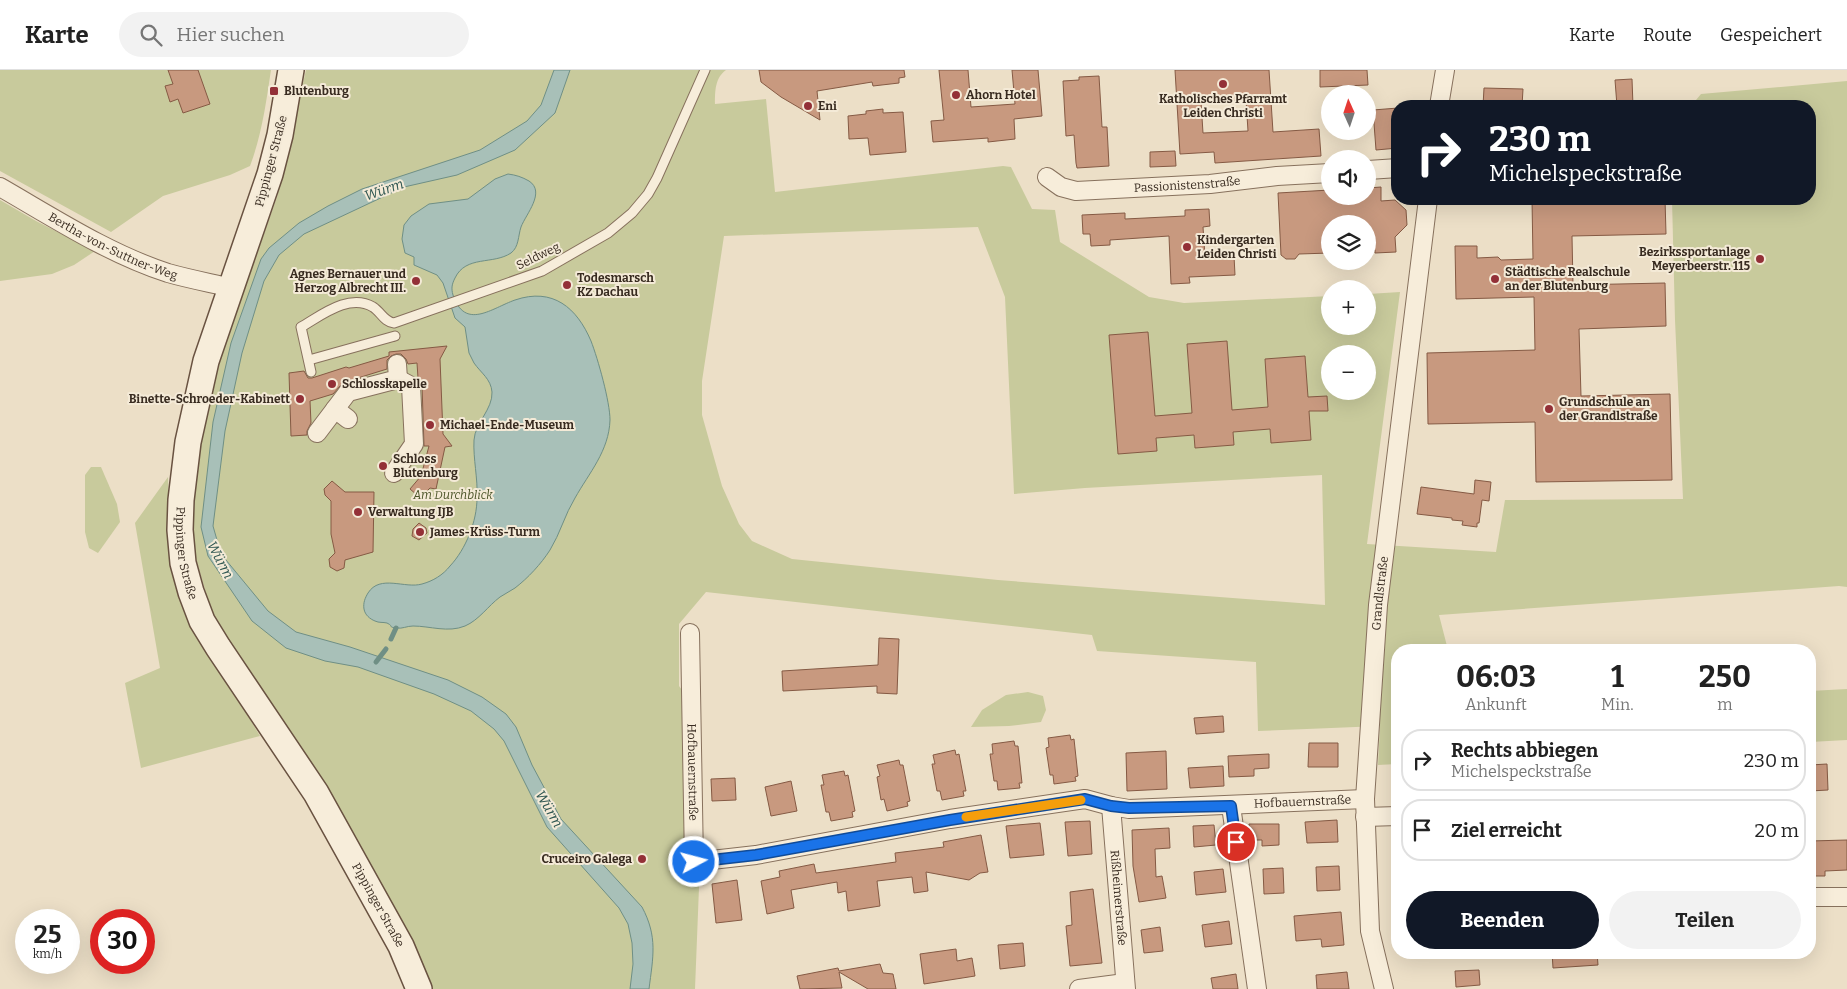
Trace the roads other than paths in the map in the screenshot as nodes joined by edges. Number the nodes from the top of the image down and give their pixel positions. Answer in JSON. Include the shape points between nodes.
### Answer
{"nodes":[{"id":1,"x":291,"y":70,"type":"edge"},
{"id":2,"x":705,"y":70,"type":"edge"},
{"id":3,"x":1445,"y":70,"type":"edge"},
{"id":4,"x":1440,"y":100,"type":"edge"},
{"id":5,"x":1391,"y":168,"type":"edge"},
{"id":6,"x":1376,"y":169,"type":"edge"},
{"id":7,"x":1321,"y":174,"type":"edge"},
{"id":8,"x":1047,"y":177,"type":"dead end"},
{"id":9,"x":0,"y":187,"type":"edge"},
{"id":10,"x":1427,"y":205,"type":"edge"},
{"id":11,"x":232,"y":288,"type":"junction"},
{"id":12,"x":395,"y":336,"type":"dead end"},
{"id":13,"x":309,"y":360,"type":"junction"},
{"id":14,"x":311,"y":372,"type":"dead end"},
{"id":15,"x":317,"y":434,"type":"dead end"},
{"id":16,"x":394,"y":473,"type":"dead end"},
{"id":17,"x":690,"y":633,"type":"dead end"},
{"id":18,"x":1365,"y":799,"type":"junction"},
{"id":19,"x":1111,"y":806,"type":"junction"},
{"id":20,"x":1231,"y":806,"type":"junction"},
{"id":21,"x":1391,"y":816,"type":"edge"},
{"id":22,"x":1365,"y":817,"type":"junction"},
{"id":23,"x":1816,"y":896,"type":"edge"},
{"id":24,"x":1847,"y":897,"type":"edge"},
{"id":25,"x":1125,"y":986,"type":"edge"},
{"id":26,"x":419,"y":989,"type":"edge"},
{"id":27,"x":1079,"y":989,"type":"edge"},
{"id":28,"x":1256,"y":989,"type":"edge"},
{"id":29,"x":1384,"y":989,"type":"edge"}],
"edges":[{"from":1,"to":11,"type":"main road","name":"Pippinger Straße","via":[[270,174]]},
{"from":2,"to":13,"type":"lane","name":"Seldweg","via":[[648,194],[608,233],[542,271],[392,324],[365,304],[345,303],[302,327]]},
{"from":3,"to":4,"type":"street"},
{"from":5,"to":6,"type":"street"},
{"from":7,"to":8,"type":"street","name":"Passionistenstraße","via":[[1210,184],[1076,191],[1061,187]]},
{"from":9,"to":11,"type":"street","name":"Bertha-von-Suttner-Weg","via":[[138,262]]},
{"from":10,"to":18,"type":"street","name":"Grandlstraße","via":[[1378,605]]},
{"from":11,"to":26,"type":"main road","name":"Pippinger Straße","via":[[206,361],[188,442],[181,500],[183,563],[202,621],[316,792],[400,946]]},
{"from":12,"to":13,"type":"lane"},
{"from":13,"to":14,"type":"lane"},
{"from":15,"to":16,"type":"street","via":[[342,414],[348,392],[398,372],[411,386],[414,444],[404,453]]},
{"from":17,"to":19,"type":"street","name":"Hofbauernstraße","via":[[694,862],[756,855],[1085,799]]},
{"from":18,"to":20,"type":"street","name":"Hofbauernstraße"},
{"from":18,"to":22,"type":"street","name":"Grandlstraße"},
{"from":19,"to":20,"type":"street","name":"Hofbauernstraße"},
{"from":19,"to":25,"type":"street","name":"Rißheimerstraße"},
{"from":20,"to":28,"type":"street"},
{"from":21,"to":22,"type":"street"},
{"from":22,"to":29,"type":"street","name":"Grandlstraße","via":[[1370,931]]},
{"from":23,"to":24,"type":"street"},
{"from":25,"to":27,"type":"street"}]}
